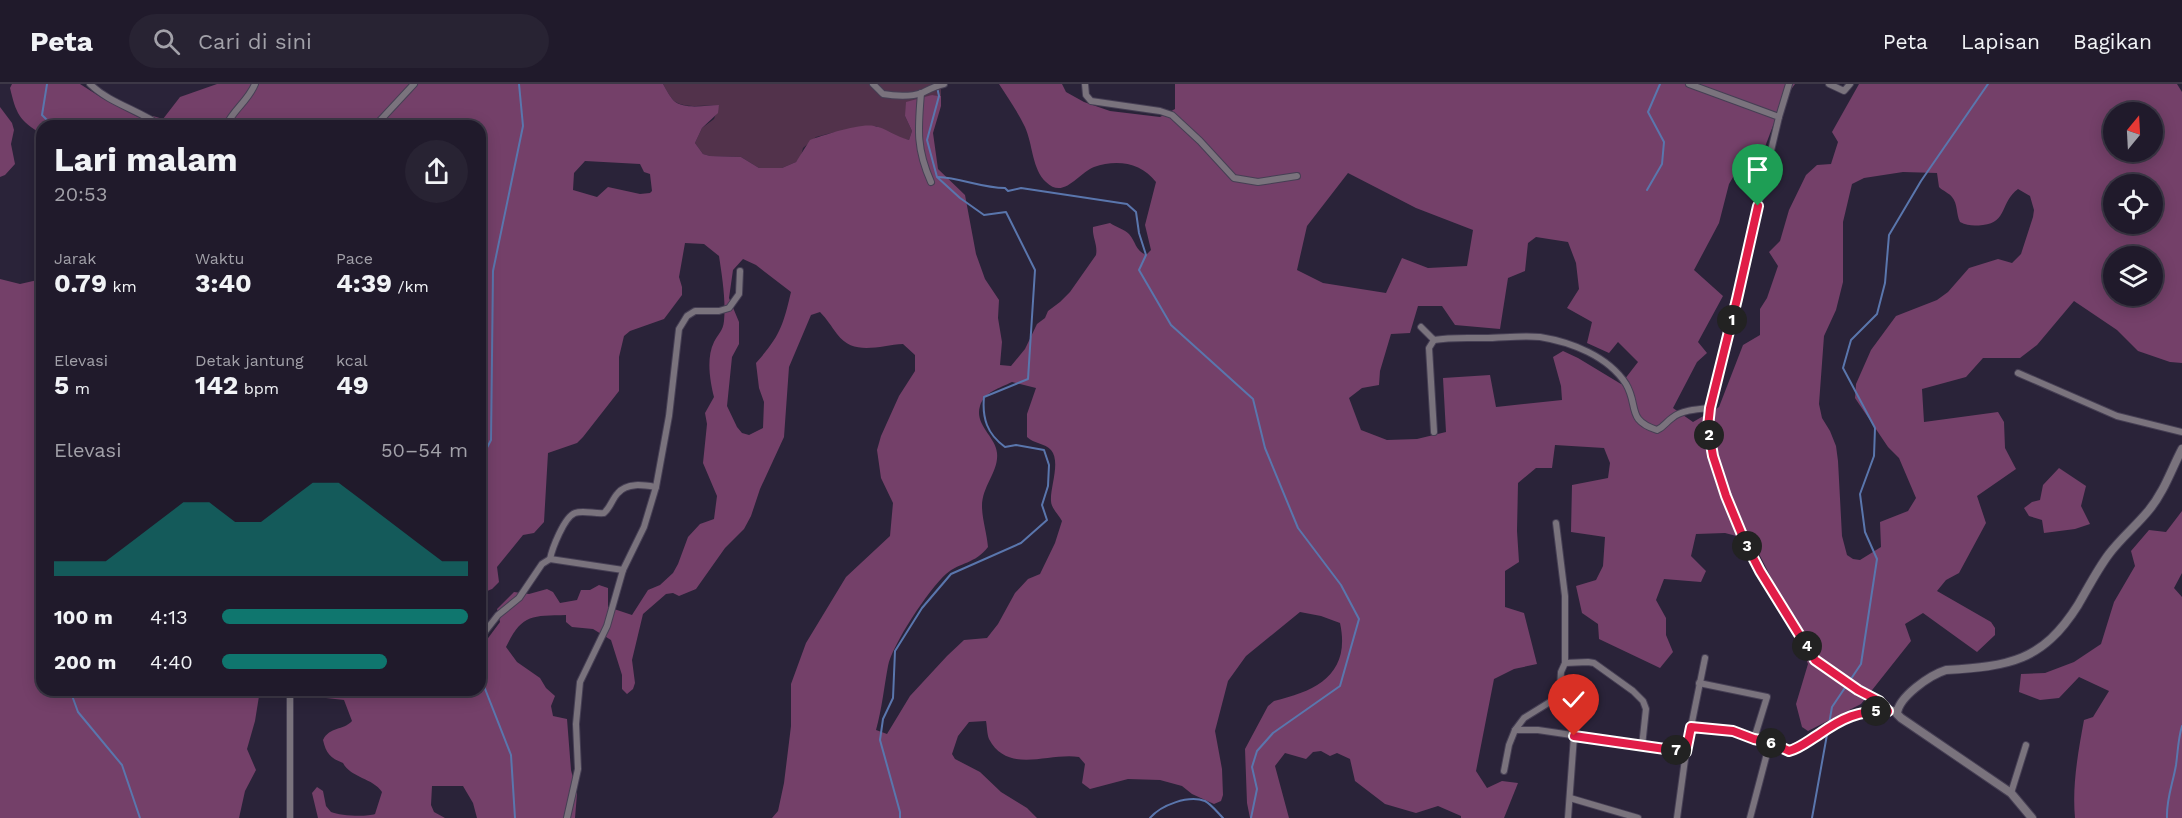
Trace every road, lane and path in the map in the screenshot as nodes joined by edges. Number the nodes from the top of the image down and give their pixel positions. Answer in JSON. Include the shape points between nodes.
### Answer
{"nodes":[{"id":1,"x":90,"y":84,"type":"edge"},
{"id":2,"x":255,"y":84,"type":"edge"},
{"id":3,"x":414,"y":84,"type":"edge"},
{"id":4,"x":873,"y":84,"type":"edge"},
{"id":5,"x":943,"y":84,"type":"edge"},
{"id":6,"x":1085,"y":84,"type":"edge"},
{"id":7,"x":1689,"y":84,"type":"edge"},
{"id":8,"x":1789,"y":84,"type":"edge"},
{"id":9,"x":1828,"y":84,"type":"edge"},
{"id":10,"x":1850,"y":84,"type":"edge"},
{"id":11,"x":921,"y":93,"type":"junction"},
{"id":12,"x":1779,"y":117,"type":"junction"},
{"id":13,"x":152,"y":120,"type":"edge"},
{"id":14,"x":230,"y":120,"type":"edge"},
{"id":15,"x":381,"y":120,"type":"edge"},
{"id":16,"x":1297,"y":176,"type":"dead end"},
{"id":17,"x":932,"y":182,"type":"dead end"},
{"id":18,"x":740,"y":270,"type":"dead end"},
{"id":19,"x":1421,"y":327,"type":"dead end"},
{"id":20,"x":1434,"y":340,"type":"junction"},
{"id":21,"x":2018,"y":373,"type":"dead end"},
{"id":22,"x":1710,"y":408,"type":"junction"},
{"id":23,"x":1434,"y":432,"type":"dead end"},
{"id":24,"x":2182,"y":432,"type":"edge"},
{"id":25,"x":2182,"y":449,"type":"edge"},
{"id":26,"x":656,"y":487,"type":"junction"},
{"id":27,"x":1556,"y":522,"type":"dead end"},
{"id":28,"x":550,"y":559,"type":"junction"},
{"id":29,"x":623,"y":570,"type":"junction"},
{"id":30,"x":486,"y":630,"type":"edge"},
{"id":31,"x":1705,"y":658,"type":"dead end"},
{"id":32,"x":1565,"y":663,"type":"junction"},
{"id":33,"x":1699,"y":683,"type":"junction"},
{"id":34,"x":290,"y":696,"type":"edge"},
{"id":35,"x":1897,"y":710,"type":"junction"},
{"id":36,"x":1888,"y":711,"type":"junction"},
{"id":37,"x":1691,"y":727,"type":"junction"},
{"id":38,"x":1515,"y":730,"type":"junction"},
{"id":39,"x":1574,"y":736,"type":"junction"},
{"id":40,"x":1754,"y":739,"type":"junction"},
{"id":41,"x":1770,"y":742,"type":"junction"},
{"id":42,"x":2026,"y":745,"type":"dead end"},
{"id":43,"x":1642,"y":746,"type":"junction"},
{"id":44,"x":1686,"y":752,"type":"junction"},
{"id":45,"x":1504,"y":771,"type":"dead end"},
{"id":46,"x":2011,"y":794,"type":"junction"},
{"id":47,"x":1570,"y":798,"type":"junction"},
{"id":48,"x":2029,"y":816,"type":"edge"},
{"id":49,"x":290,"y":818,"type":"edge"},
{"id":50,"x":567,"y":818,"type":"edge"},
{"id":51,"x":1568,"y":818,"type":"edge"},
{"id":52,"x":1638,"y":818,"type":"edge"},
{"id":53,"x":1677,"y":818,"type":"edge"},
{"id":54,"x":1750,"y":818,"type":"edge"}],
"edges":[{"from":1,"to":13,"type":"street"},
{"from":2,"to":14,"type":"street","via":[[249,98]]},
{"from":3,"to":15,"type":"street"},
{"from":4,"to":11,"type":"street","via":[[883,94]]},
{"from":5,"to":11,"type":"street"},
{"from":6,"to":16,"type":"street","via":[[1091,101],[1172,115],[1234,178],[1258,182]]},
{"from":7,"to":12,"type":"street"},
{"from":8,"to":12,"type":"street"},
{"from":9,"to":10,"type":"street","via":[[1844,90]]},
{"from":11,"to":17,"type":"street","via":[[919,142],[922,162]]},
{"from":12,"to":22,"type":"street"},
{"from":18,"to":26,"type":"street","via":[[739,294],[729,308],[695,311],[679,329]]},
{"from":19,"to":20,"type":"street"},
{"from":20,"to":22,"type":"street","via":[[1539,337],[1575,347],[1600,358],[1614,370],[1627,386],[1636,416],[1644,426],[1657,430],[1674,416]]},
{"from":20,"to":23,"type":"street","via":[[1429,348]]},
{"from":21,"to":24,"type":"street","via":[[2117,416]]},
{"from":22,"to":36,"type":"street","via":[[1708,427],[1713,456],[1726,496],[1760,571],[1815,660],[1879,701]]},
{"from":25,"to":35,"type":"street","via":[[2150,510],[2109,554],[2052,640],[2001,665],[1937,673],[1918,685]]},
{"from":26,"to":28,"type":"street","via":[[640,484],[623,488],[604,513],[575,513],[567,519]]},
{"from":26,"to":29,"type":"street","via":[[644,527]]},
{"from":27,"to":32,"type":"street","via":[[1565,596]]},
{"from":28,"to":29,"type":"street"},
{"from":28,"to":30,"type":"street"},
{"from":29,"to":50,"type":"street","via":[[607,626],[580,682],[576,724],[578,770]]},
{"from":31,"to":33,"type":"street"},
{"from":32,"to":38,"type":"street","via":[[1558,697],[1524,718]]},
{"from":32,"to":43,"type":"street","via":[[1594,663],[1639,696],[1646,709]]},
{"from":33,"to":37,"type":"street"},
{"from":33,"to":40,"type":"street","via":[[1767,698]]},
{"from":34,"to":49,"type":"street"},
{"from":35,"to":36,"type":"street"},
{"from":35,"to":46,"type":"street","via":[[1911,726]]},
{"from":36,"to":41,"type":"street","via":[[1866,710],[1834,723],[1794,750],[1784,750]]},
{"from":37,"to":40,"type":"street","via":[[1733,731]]},
{"from":37,"to":44,"type":"street"},
{"from":38,"to":39,"type":"street"},
{"from":38,"to":45,"type":"street"},
{"from":39,"to":43,"type":"street"},
{"from":39,"to":47,"type":"street"},
{"from":40,"to":41,"type":"street"},
{"from":41,"to":54,"type":"street"},
{"from":42,"to":46,"type":"street"},
{"from":43,"to":44,"type":"street"},
{"from":44,"to":53,"type":"street"},
{"from":46,"to":48,"type":"street"},
{"from":47,"to":51,"type":"street"},
{"from":47,"to":52,"type":"street"}]}
